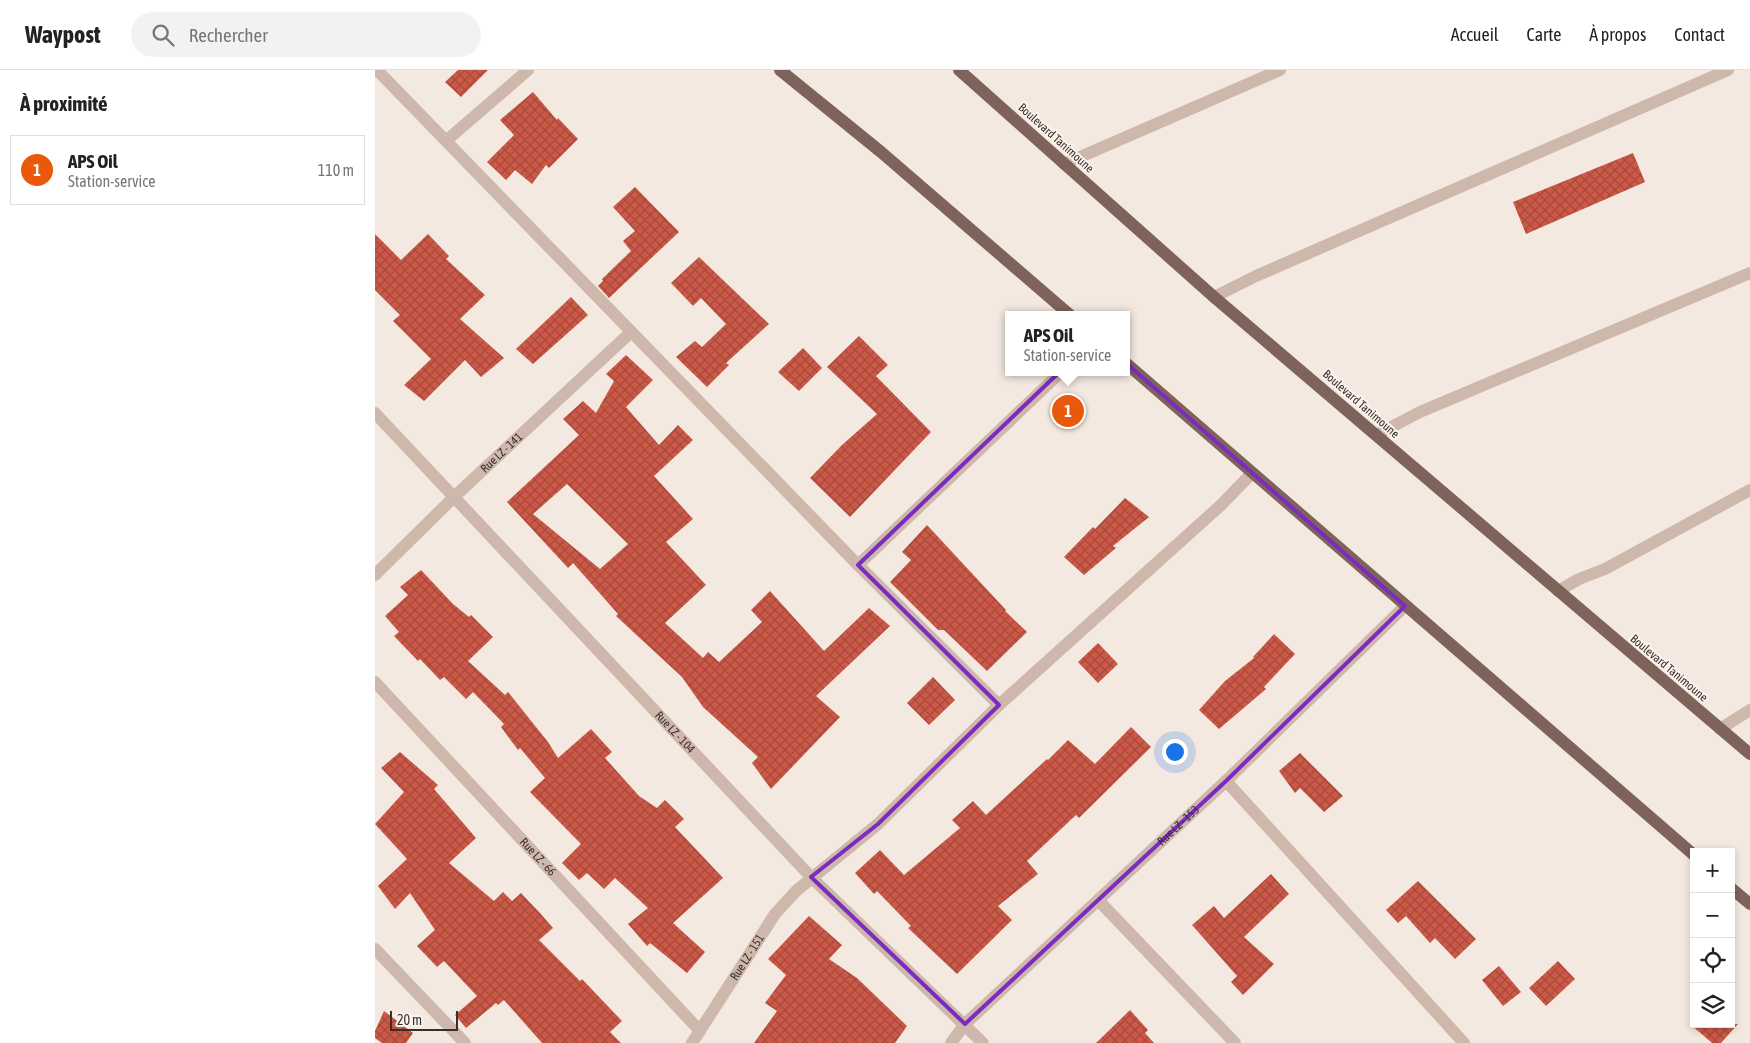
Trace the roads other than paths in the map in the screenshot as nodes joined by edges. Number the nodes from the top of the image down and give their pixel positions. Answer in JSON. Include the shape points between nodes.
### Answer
{"nodes":[{"id":1,"x":377,"y":70,"type":"edge"},
{"id":2,"x":528,"y":70,"type":"edge"},
{"id":3,"x":780,"y":70,"type":"edge"},
{"id":4,"x":959,"y":70,"type":"edge"},
{"id":5,"x":1281,"y":70,"type":"edge"},
{"id":6,"x":1728,"y":70,"type":"edge"},
{"id":7,"x":447,"y":140,"type":"junction"},
{"id":8,"x":1064,"y":164,"type":"junction"},
{"id":9,"x":1750,"y":273,"type":"edge"},
{"id":10,"x":1215,"y":296,"type":"junction"},
{"id":11,"x":1065,"y":311,"type":"edge"},
{"id":12,"x":631,"y":332,"type":"junction"},
{"id":13,"x":1130,"y":367,"type":"edge"},
{"id":14,"x":1057,"y":376,"type":"edge"},
{"id":15,"x":375,"y":413,"type":"edge"},
{"id":16,"x":1376,"y":435,"type":"junction"},
{"id":17,"x":1252,"y":473,"type":"junction"},
{"id":18,"x":1750,"y":490,"type":"edge"},
{"id":19,"x":454,"y":497,"type":"junction"},
{"id":20,"x":858,"y":565,"type":"junction"},
{"id":21,"x":375,"y":575,"type":"edge"},
{"id":22,"x":1558,"y":591,"type":"junction"},
{"id":23,"x":1405,"y":606,"type":"junction"},
{"id":24,"x":375,"y":682,"type":"edge"},
{"id":25,"x":999,"y":705,"type":"junction"},
{"id":26,"x":1750,"y":710,"type":"edge"},
{"id":27,"x":1720,"y":729,"type":"junction"},
{"id":28,"x":1750,"y":754,"type":"edge"},
{"id":29,"x":1226,"y":781,"type":"junction"},
{"id":30,"x":1690,"y":852,"type":"edge"},
{"id":31,"x":811,"y":877,"type":"junction"},
{"id":32,"x":1735,"y":891,"type":"edge"},
{"id":33,"x":1098,"y":900,"type":"junction"},
{"id":34,"x":1750,"y":904,"type":"edge"},
{"id":35,"x":375,"y":949,"type":"edge"},
{"id":36,"x":965,"y":1024,"type":"junction"},
{"id":37,"x":700,"y":1031,"type":"junction"},
{"id":38,"x":465,"y":1043,"type":"edge"},
{"id":39,"x":692,"y":1043,"type":"edge"},
{"id":40,"x":951,"y":1043,"type":"edge"},
{"id":41,"x":983,"y":1043,"type":"edge"},
{"id":42,"x":1235,"y":1043,"type":"edge"},
{"id":43,"x":1464,"y":1043,"type":"edge"}],
"edges":[{"from":1,"to":7,"type":"street"},
{"from":2,"to":7,"type":"street"},
{"from":3,"to":11,"type":"main road","via":[[881,152]]},
{"from":4,"to":8,"type":"main road","name":"Boulevard Tanimoune"},
{"from":5,"to":8,"type":"street"},
{"from":6,"to":10,"type":"street"},
{"from":7,"to":12,"type":"street"},
{"from":8,"to":10,"type":"main road","name":"Boulevard Tanimoune"},
{"from":9,"to":16,"type":"street","via":[[1420,412]]},
{"from":10,"to":16,"type":"main road","name":"Boulevard Tanimoune"},
{"from":12,"to":19,"type":"street","name":"Rue LZ - 141"},
{"from":12,"to":20,"type":"street"},
{"from":13,"to":17,"type":"main road"},
{"from":14,"to":20,"type":"street"},
{"from":15,"to":19,"type":"street","name":"Rue LZ - 104"},
{"from":16,"to":22,"type":"main road","name":"Boulevard Tanimoune"},
{"from":17,"to":23,"type":"main road"},
{"from":17,"to":25,"type":"street","name":"Rue LZ - 151","via":[[1221,505]]},
{"from":18,"to":22,"type":"street"},
{"from":19,"to":21,"type":"street","name":"Rue LZ - 141"},
{"from":19,"to":31,"type":"street","name":"Rue LZ - 104"},
{"from":20,"to":25,"type":"street"},
{"from":22,"to":27,"type":"main road","name":"Boulevard Tanimoune"},
{"from":23,"to":29,"type":"street","name":"Rue LZ - 153"},
{"from":23,"to":30,"type":"main road"},
{"from":24,"to":37,"type":"street","name":"Rue LZ - 66"},
{"from":25,"to":31,"type":"street","name":"Rue LZ - 151","via":[[879,824]]},
{"from":26,"to":27,"type":"street"},
{"from":27,"to":28,"type":"main road","name":"Boulevard Tanimoune"},
{"from":29,"to":33,"type":"street","name":"Rue LZ - 153"},
{"from":29,"to":43,"type":"street"},
{"from":31,"to":36,"type":"street","name":"Rue LZ - 104"},
{"from":31,"to":37,"type":"street","name":"Rue LZ - 151","via":[[775,914]]},
{"from":32,"to":34,"type":"main road"},
{"from":33,"to":36,"type":"street","name":"Rue LZ - 153"},
{"from":33,"to":42,"type":"street"},
{"from":35,"to":38,"type":"street"},
{"from":36,"to":40,"type":"street","name":"Rue LZ - 153"},
{"from":36,"to":41,"type":"street","name":"Rue LZ - 104"},
{"from":37,"to":39,"type":"street","name":"Rue LZ - 151"}]}
